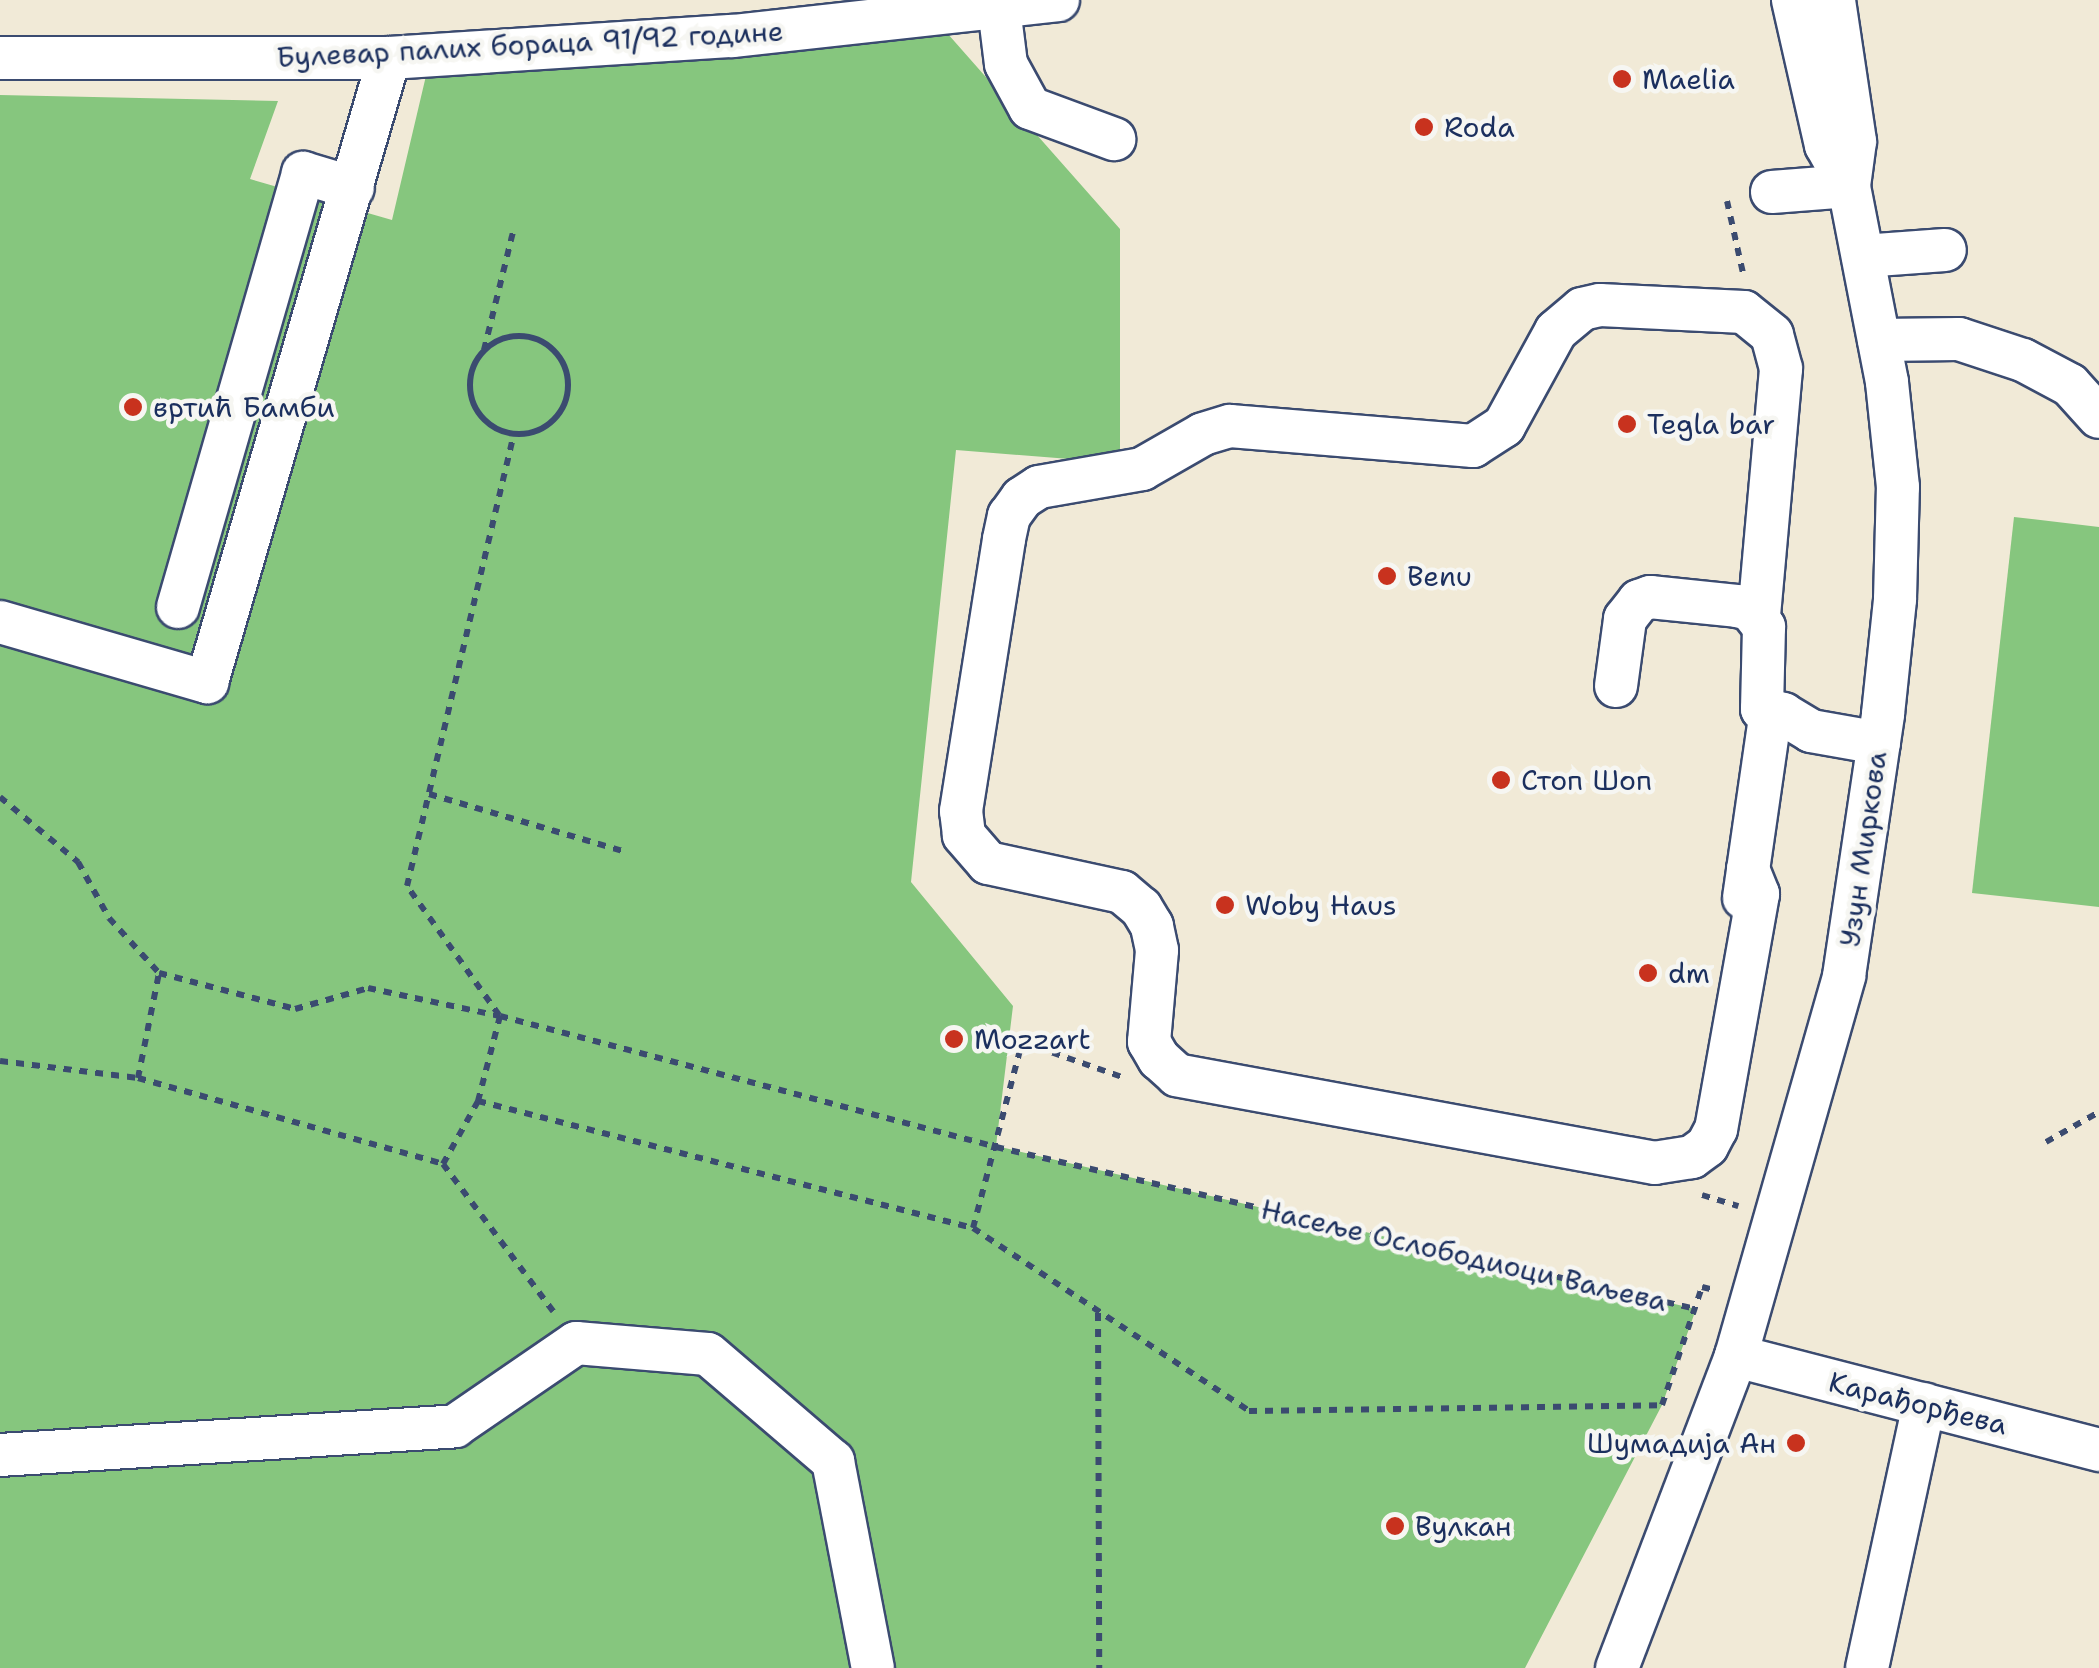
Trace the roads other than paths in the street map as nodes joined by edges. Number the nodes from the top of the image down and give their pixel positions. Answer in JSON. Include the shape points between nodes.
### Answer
{"nodes":[{"id":1,"x":1058,"y":0,"type":"edge"},
{"id":2,"x":1793,"y":0,"type":"edge"},
{"id":3,"x":1834,"y":0,"type":"edge"},
{"id":4,"x":999,"y":8,"type":"junction"},
{"id":5,"x":0,"y":58,"type":"edge"},
{"id":6,"x":389,"y":58,"type":"junction"},
{"id":7,"x":1114,"y":139,"type":"dead end"},
{"id":8,"x":1849,"y":186,"type":"junction"},
{"id":9,"x":353,"y":188,"type":"junction"},
{"id":10,"x":1772,"y":192,"type":"dead end"},
{"id":11,"x":1945,"y":250,"type":"dead end"},
{"id":12,"x":1863,"y":256,"type":"junction"},
{"id":13,"x":1879,"y":340,"type":"junction"},
{"id":14,"x":2099,"y":417,"type":"edge"},
{"id":15,"x":178,"y":607,"type":"dead end"},
{"id":16,"x":1759,"y":617,"type":"junction"},
{"id":17,"x":0,"y":622,"type":"edge"},
{"id":18,"x":1616,"y":686,"type":"dead end"},
{"id":19,"x":1777,"y":712,"type":"junction"},
{"id":20,"x":1881,"y":728,"type":"junction"},
{"id":21,"x":1736,"y":1356,"type":"junction"},
{"id":22,"x":1924,"y":1404,"type":"junction"},
{"id":23,"x":2099,"y":1450,"type":"edge"},
{"id":24,"x":0,"y":1456,"type":"edge"},
{"id":25,"x":873,"y":1668,"type":"edge"},
{"id":26,"x":1616,"y":1668,"type":"edge"},
{"id":27,"x":1867,"y":1668,"type":"edge"}],
"edges":[{"from":1,"to":4,"type":"street","name":"Булевар палих бораца 91/92 године"},
{"from":2,"to":8,"type":"street","via":[[1826,145]]},
{"from":3,"to":8,"type":"street","name":"Узун Миркова","via":[[1855,140]]},
{"from":4,"to":6,"type":"street","name":"Булевар палих бораца 91/92 године","via":[[733,36]]},
{"from":4,"to":7,"type":"street","via":[[1006,64],[1030,108]]},
{"from":5,"to":6,"type":"street","name":"Булевар палих бораца 91/92 године"},
{"from":6,"to":9,"type":"street"},
{"from":8,"to":10,"type":"street"},
{"from":8,"to":12,"type":"street","name":"Узун Миркова"},
{"from":9,"to":15,"type":"street","via":[[303,173]]},
{"from":9,"to":17,"type":"street","via":[[207,682]]},
{"from":11,"to":12,"type":"street"},
{"from":12,"to":13,"type":"street","name":"Узун Миркова"},
{"from":13,"to":14,"type":"street","via":[[1958,339],[2024,360],[2070,385]]},
{"from":13,"to":20,"type":"street","name":"Узун Миркова","via":[[1898,487]]},
{"from":16,"to":18,"type":"street","via":[[1737,606],[1650,596],[1639,601],[1625,619]]},
{"from":16,"to":19,"type":"street","via":[[1765,638],[1762,710]]},
{"from":16,"to":19,"type":"street","via":[[1781,369],[1772,335],[1744,312],[1600,305],[1556,331],[1504,426],[1472,446],[1230,426],[1142,469],[1040,487],[1022,498],[1010,516],[961,812],[964,835],[988,863],[1122,892],[1141,908],[1158,950],[1149,1042],[1178,1074],[1656,1162],[1692,1157],[1716,1129],[1758,894],[1745,886]]},
{"from":19,"to":20,"type":"street","via":[[1813,704]]},
{"from":20,"to":21,"type":"street","name":"Узун Миркова","via":[[1844,976]]},
{"from":21,"to":22,"type":"street","name":"Карађорђева"},
{"from":21,"to":26,"type":"street","name":"Узун Миркова"},
{"from":22,"to":23,"type":"street","name":"Карађорђева"},
{"from":22,"to":27,"type":"street"},
{"from":24,"to":25,"type":"street","via":[[455,1426],[576,1343],[708,1354],[833,1461]]}]}
